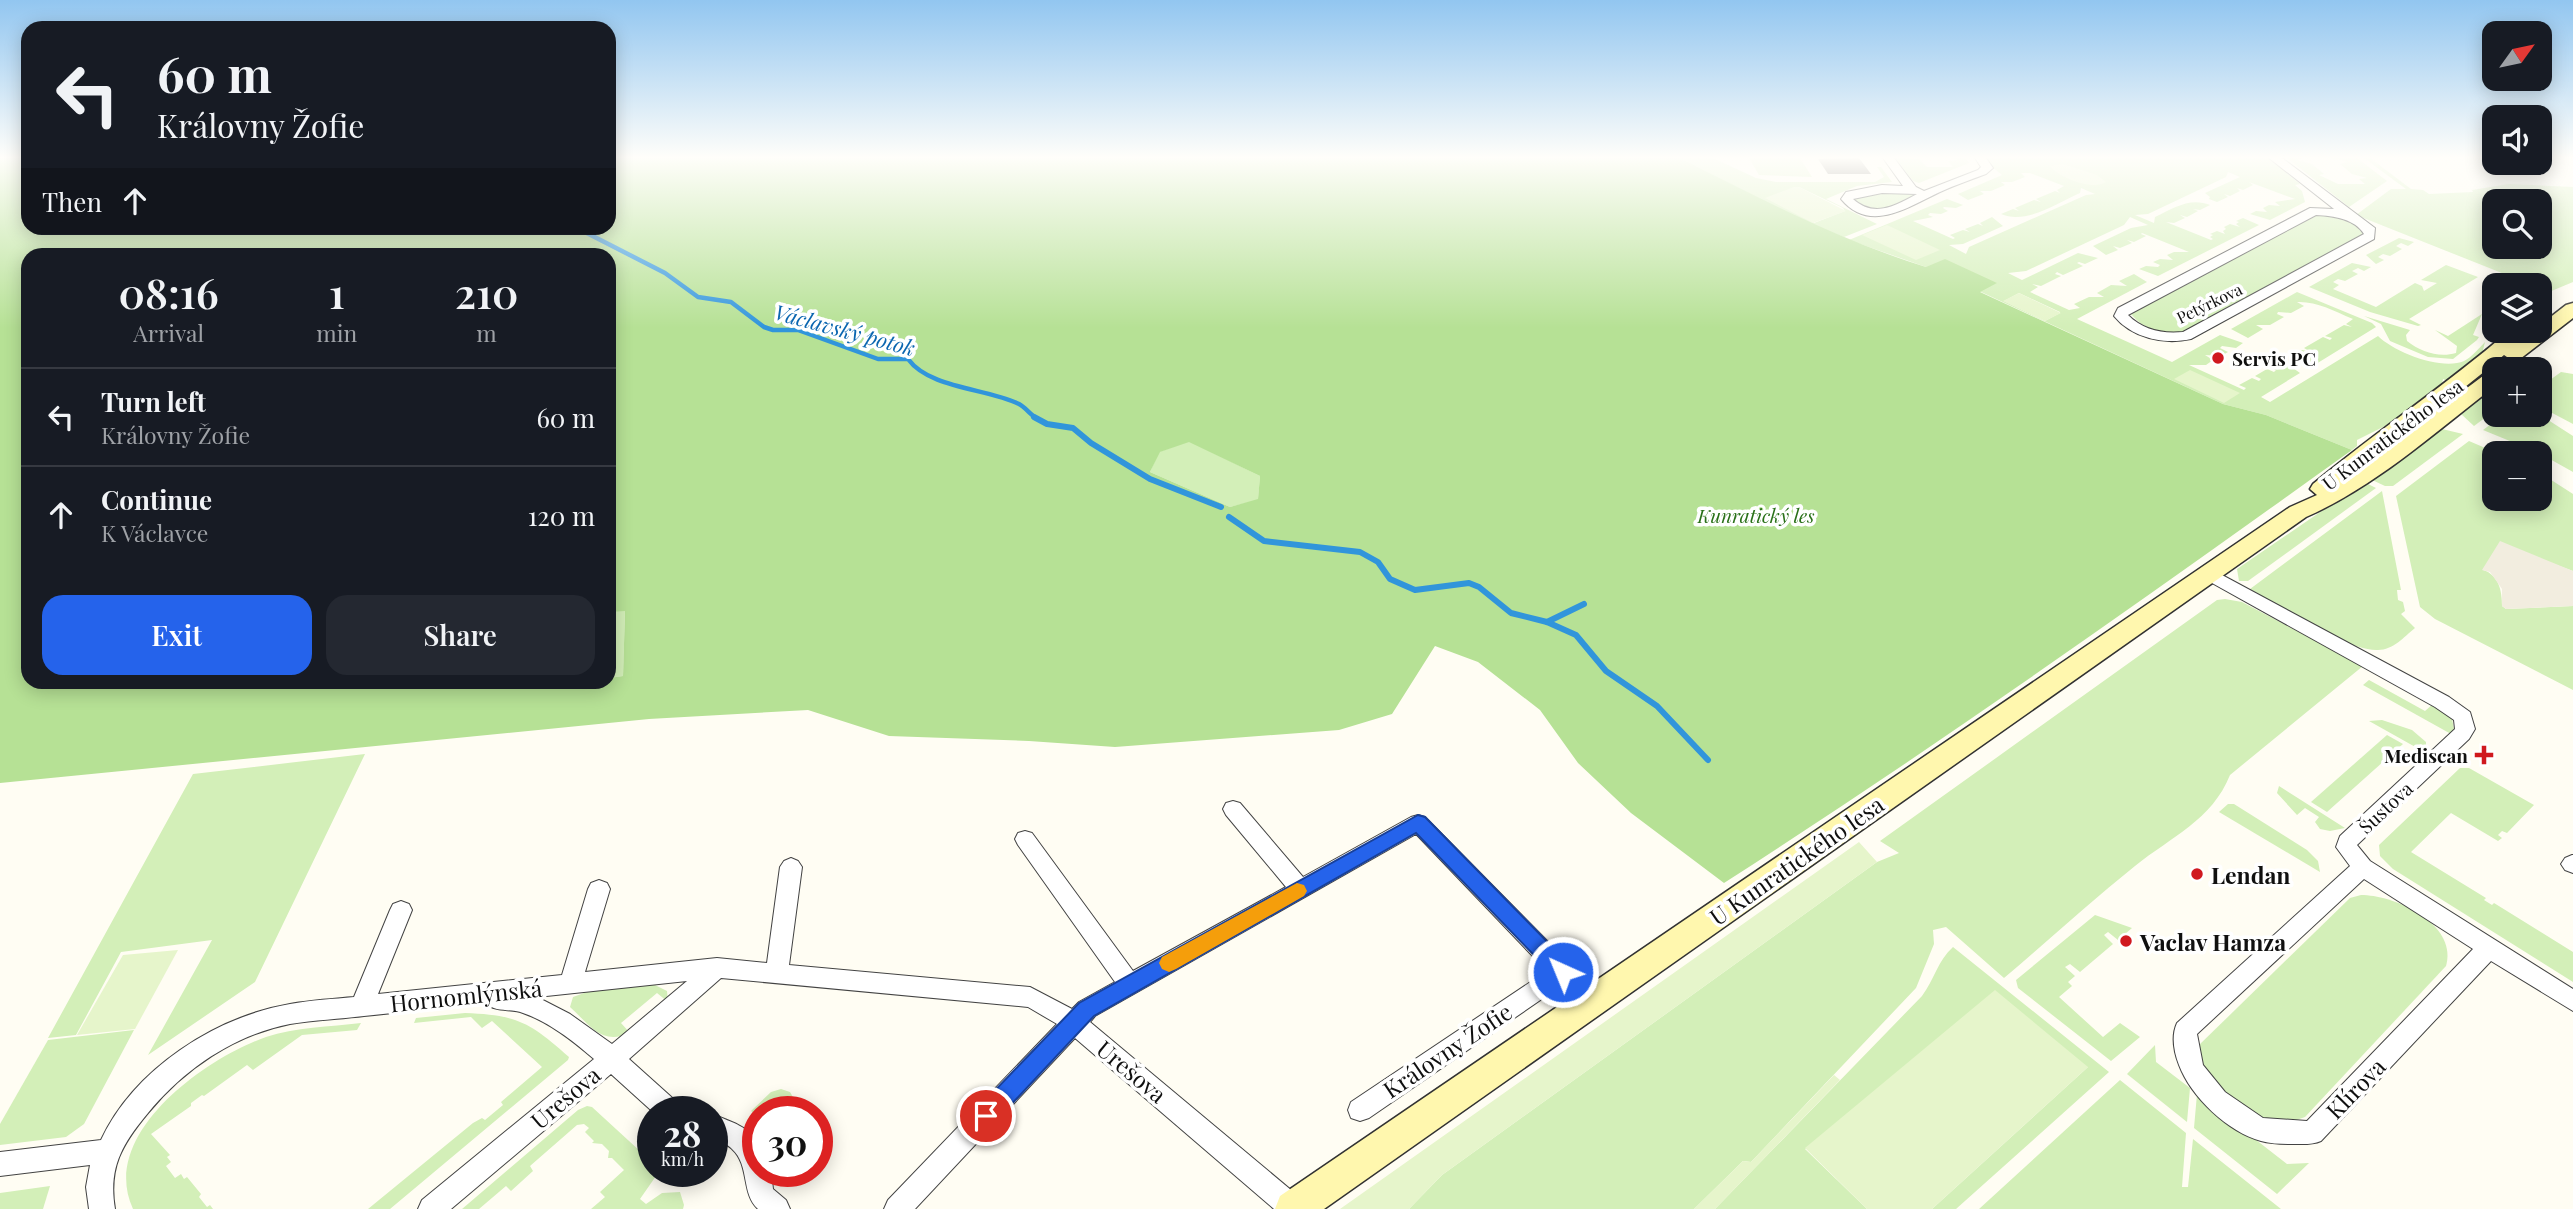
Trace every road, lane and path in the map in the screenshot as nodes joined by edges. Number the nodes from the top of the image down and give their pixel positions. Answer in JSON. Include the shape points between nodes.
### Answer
{"nodes":[{"id":1,"x":2307,"y":214,"type":"edge"},
{"id":2,"x":2340,"y":214,"type":"edge"},
{"id":3,"x":2348,"y":214,"type":"edge"},
{"id":4,"x":2354,"y":219,"type":"junction"},
{"id":5,"x":2573,"y":292,"type":"edge"},
{"id":6,"x":2552,"y":306,"type":"edge"},
{"id":7,"x":2573,"y":309,"type":"edge"},
{"id":8,"x":2506,"y":343,"type":"edge"},
{"id":9,"x":2512,"y":357,"type":"edge"},
{"id":10,"x":2482,"y":386,"type":"edge"},
{"id":11,"x":2298,"y":512,"type":"junction"},
{"id":12,"x":2209,"y":574,"type":"junction"},
{"id":13,"x":1233,"y":809,"type":"dead end"},
{"id":14,"x":1025,"y":839,"type":"dead end"},
{"id":15,"x":791,"y":867,"type":"dead end"},
{"id":16,"x":2363,"y":867,"type":"junction"},
{"id":17,"x":599,"y":889,"type":"dead end"},
{"id":18,"x":1300,"y":889,"type":"junction"},
{"id":19,"x":401,"y":911,"type":"dead end"},
{"id":20,"x":2489,"y":948,"type":"junction"},
{"id":21,"x":717,"y":968,"type":"junction"},
{"id":22,"x":777,"y":974,"type":"junction"},
{"id":23,"x":571,"y":984,"type":"junction"},
{"id":24,"x":1130,"y":985,"type":"junction"},
{"id":25,"x":457,"y":996,"type":"junction"},
{"id":26,"x":2573,"y":1001,"type":"edge"},
{"id":27,"x":362,"y":1006,"type":"junction"},
{"id":28,"x":1074,"y":1023,"type":"junction"},
{"id":29,"x":611,"y":1059,"type":"junction"},
{"id":30,"x":652,"y":1096,"type":"edge"},
{"id":31,"x":1360,"y":1110,"type":"dead end"},
{"id":32,"x":107,"y":1151,"type":"junction"},
{"id":33,"x":0,"y":1164,"type":"edge"},
{"id":34,"x":102,"y":1209,"type":"edge"},
{"id":35,"x":431,"y":1209,"type":"edge"},
{"id":36,"x":897,"y":1209,"type":"edge"},
{"id":37,"x":1293,"y":1209,"type":"edge"}],
"edges":[{"from":1,"to":4,"type":"street","name":"Petýrkova","via":[[2121,316],[2151,334],[2186,336],[2370,236],[2371,231]]},
{"from":2,"to":4,"type":"street"},
{"from":3,"to":4,"type":"street"},
{"from":5,"to":6,"type":"street"},
{"from":7,"to":9,"type":"street"},
{"from":8,"to":11,"type":"street","name":"U Kunratického lesa","via":[[2459,384],[2343,469]]},
{"from":10,"to":11,"type":"street","name":"U Kunratického lesa","via":[[2361,478]]},
{"from":11,"to":12,"type":"street","name":"U Kunratického lesa"},
{"from":12,"to":16,"type":"street","name":"Šustova","via":[[2462,717],[2462,734],[2347,842],[2349,852]]},
{"from":12,"to":37,"type":"street","name":"U Kunratického lesa"},
{"from":13,"to":18,"type":"street"},
{"from":14,"to":24,"type":"street"},
{"from":15,"to":22,"type":"street"},
{"from":16,"to":20,"type":"street"},
{"from":16,"to":20,"type":"street","name":"Klírova","via":[[2185,1030],[2185,1052],[2198,1079],[2236,1114],[2261,1130],[2312,1133]]},
{"from":17,"to":23,"type":"street"},
{"from":18,"to":24,"type":"street","name":"Královny Žofie"},
{"from":18,"to":31,"type":"street","name":"Královny Žofie","via":[[1418,823],[1563,972]]},
{"from":19,"to":27,"type":"street","name":"Hornomlýnská"},
{"from":20,"to":26,"type":"street"},
{"from":21,"to":22,"type":"street","name":"Urešova"},
{"from":21,"to":23,"type":"street","name":"Hornomlýnská"},
{"from":21,"to":29,"type":"street","name":"Urešova"},
{"from":22,"to":28,"type":"street","name":"Urešova","via":[[1030,997]]},
{"from":23,"to":25,"type":"street","name":"Hornomlýnská"},
{"from":24,"to":28,"type":"street","name":"Královny Žofie","via":[[1087,1009]]},
{"from":25,"to":27,"type":"street","name":"Hornomlýnská"},
{"from":25,"to":29,"type":"street","via":[[521,1002],[556,1018]]},
{"from":27,"to":32,"type":"street","name":"Hornomlýnská","via":[[290,1013],[203,1048],[151,1091]]},
{"from":28,"to":36,"type":"street","name":"Královny Žofie"},
{"from":28,"to":37,"type":"street","name":"Urešova"},
{"from":29,"to":30,"type":"street"},
{"from":29,"to":35,"type":"street","name":"Urešova"},
{"from":32,"to":33,"type":"street"},
{"from":32,"to":34,"type":"street","name":"Hornomlýnská","via":[[100,1181]]}]}
